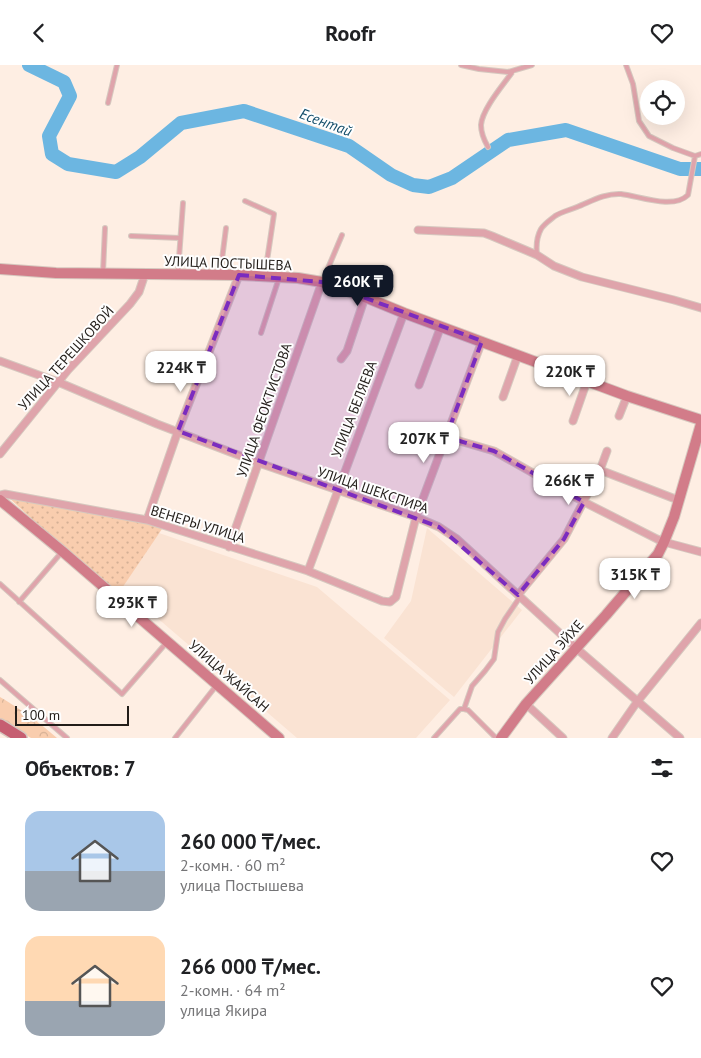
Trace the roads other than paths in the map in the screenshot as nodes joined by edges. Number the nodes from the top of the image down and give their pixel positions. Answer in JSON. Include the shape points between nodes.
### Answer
{"nodes":[{"id":1,"x":117,"y":65,"type":"edge"},
{"id":2,"x":461,"y":65,"type":"edge"},
{"id":3,"x":532,"y":65,"type":"edge"},
{"id":4,"x":626,"y":65,"type":"edge"},
{"id":5,"x":513,"y":71,"type":"junction"},
{"id":6,"x":108,"y":103,"type":"dead end"},
{"id":7,"x":488,"y":147,"type":"dead end"},
{"id":8,"x":701,"y":154,"type":"edge"},
{"id":9,"x":695,"y":157,"type":"junction"},
{"id":10,"x":245,"y":201,"type":"dead end"},
{"id":11,"x":183,"y":203,"type":"dead end"},
{"id":12,"x":105,"y":228,"type":"dead end"},
{"id":13,"x":226,"y":228,"type":"dead end"},
{"id":14,"x":418,"y":230,"type":"dead end"},
{"id":15,"x":342,"y":235,"type":"dead end"},
{"id":16,"x":131,"y":236,"type":"dead end"},
{"id":17,"x":180,"y":238,"type":"junction"},
{"id":18,"x":537,"y":255,"type":"junction"},
{"id":19,"x":0,"y":269,"type":"edge"},
{"id":20,"x":103,"y":274,"type":"junction"},
{"id":21,"x":145,"y":275,"type":"junction"},
{"id":22,"x":178,"y":275,"type":"junction"},
{"id":23,"x":220,"y":275,"type":"junction"},
{"id":24,"x":239,"y":275,"type":"junction"},
{"id":25,"x":265,"y":276,"type":"junction"},
{"id":26,"x":279,"y":278,"type":"junction"},
{"id":27,"x":322,"y":282,"type":"junction"},
{"id":28,"x":365,"y":297,"type":"junction"},
{"id":29,"x":701,"y":308,"type":"edge"},
{"id":30,"x":404,"y":313,"type":"junction"},
{"id":31,"x":441,"y":326,"type":"junction"},
{"id":32,"x":262,"y":333,"type":"dead end"},
{"id":33,"x":482,"y":341,"type":"junction"},
{"id":34,"x":518,"y":355,"type":"junction"},
{"id":35,"x":341,"y":359,"type":"dead end"},
{"id":36,"x":0,"y":361,"type":"edge"},
{"id":37,"x":587,"y":381,"type":"junction"},
{"id":38,"x":58,"y":382,"type":"junction"},
{"id":39,"x":419,"y":385,"type":"dead end"},
{"id":40,"x":627,"y":396,"type":"junction"},
{"id":41,"x":503,"y":397,"type":"dead end"},
{"id":42,"x":619,"y":416,"type":"dead end"},
{"id":43,"x":573,"y":421,"type":"dead end"},
{"id":44,"x":701,"y":422,"type":"edge"},
{"id":45,"x":178,"y":431,"type":"junction"},
{"id":46,"x":446,"y":437,"type":"junction"},
{"id":47,"x":607,"y":451,"type":"dead end"},
{"id":48,"x":0,"y":454,"type":"edge"},
{"id":49,"x":259,"y":463,"type":"junction"},
{"id":50,"x":600,"y":470,"type":"junction"},
{"id":51,"x":337,"y":490,"type":"junction"},
{"id":52,"x":0,"y":495,"type":"edge"},
{"id":53,"x":0,"y":500,"type":"edge"},
{"id":54,"x":678,"y":500,"type":"junction"},
{"id":55,"x":584,"y":502,"type":"junction"},
{"id":56,"x":416,"y":517,"type":"junction"},
{"id":57,"x":147,"y":520,"type":"junction"},
{"id":58,"x":664,"y":542,"type":"junction"},
{"id":59,"x":229,"y":547,"type":"junction"},
{"id":60,"x":62,"y":551,"type":"junction"},
{"id":61,"x":701,"y":552,"type":"edge"},
{"id":62,"x":308,"y":571,"type":"junction"},
{"id":63,"x":0,"y":584,"type":"edge"},
{"id":64,"x":519,"y":596,"type":"junction"},
{"id":65,"x":19,"y":602,"type":"junction"},
{"id":66,"x":701,"y":623,"type":"edge"},
{"id":67,"x":167,"y":641,"type":"junction"},
{"id":68,"x":576,"y":648,"type":"junction"},
{"id":69,"x":0,"y":680,"type":"edge"},
{"id":70,"x":218,"y":685,"type":"junction"},
{"id":71,"x":638,"y":702,"type":"junction"},
{"id":72,"x":526,"y":704,"type":"junction"},
{"id":73,"x":464,"y":709,"type":"junction"},
{"id":74,"x":0,"y":725,"type":"edge"},
{"id":75,"x":21,"y":738,"type":"edge"},
{"id":76,"x":67,"y":738,"type":"edge"},
{"id":77,"x":175,"y":738,"type":"edge"},
{"id":78,"x":279,"y":738,"type":"edge"},
{"id":79,"x":434,"y":738,"type":"edge"},
{"id":80,"x":496,"y":738,"type":"edge"},
{"id":81,"x":501,"y":738,"type":"edge"},
{"id":82,"x":563,"y":738,"type":"edge"},
{"id":83,"x":612,"y":738,"type":"edge"},
{"id":84,"x":680,"y":738,"type":"edge"}],
"edges":[{"from":1,"to":6,"type":"lane"},
{"from":2,"to":5,"type":"lane"},
{"from":3,"to":5,"type":"lane"},
{"from":4,"to":9,"type":"lane","via":[[633,84],[639,121],[649,136]]},
{"from":5,"to":7,"type":"lane","via":[[488,106],[481,124],[482,137]]},
{"from":8,"to":9,"type":"lane"},
{"from":9,"to":18,"type":"lane","via":[[688,195],[683,200],[674,202],[619,194],[605,196],[557,215],[542,227],[537,238]]},
{"from":10,"to":25,"type":"lane","via":[[274,214]]},
{"from":11,"to":17,"type":"lane"},
{"from":12,"to":20,"type":"lane"},
{"from":13,"to":23,"type":"lane"},
{"from":14,"to":18,"type":"street","via":[[484,233]]},
{"from":15,"to":27,"type":"lane"},
{"from":16,"to":17,"type":"lane"},
{"from":17,"to":22,"type":"lane"},
{"from":18,"to":29,"type":"street","via":[[582,277]]},
{"from":19,"to":20,"type":"street","name":"УЛИЦА ПОСТЫШЕВА"},
{"from":20,"to":21,"type":"street","name":"УЛИЦА ПОСТЫШЕВА"},
{"from":21,"to":22,"type":"street","name":"УЛИЦА ПОСТЫШЕВА"},
{"from":21,"to":38,"type":"street","name":"УЛИЦА ТЕРЕШКОВОЙ","via":[[130,305]]},
{"from":22,"to":23,"type":"street","name":"УЛИЦА ПОСТЫШЕВА"},
{"from":23,"to":24,"type":"street","name":"УЛИЦА ПОСТЫШЕВА"},
{"from":24,"to":25,"type":"street","name":"УЛИЦА ПОСТЫШЕВА"},
{"from":24,"to":45,"type":"street"},
{"from":25,"to":26,"type":"street","name":"УЛИЦА ПОСТЫШЕВА"},
{"from":26,"to":27,"type":"street","name":"УЛИЦА ПОСТЫШЕВА"},
{"from":26,"to":32,"type":"lane"},
{"from":27,"to":28,"type":"street","name":"УЛИЦА ПОСТЫШЕВА"},
{"from":27,"to":49,"type":"street","name":"УЛИЦА ФЕОКТИСТОВА"},
{"from":28,"to":30,"type":"street","name":"УЛИЦА ПОСТЫШЕВА"},
{"from":28,"to":35,"type":"street","via":[[347,351]]},
{"from":30,"to":31,"type":"street","name":"УЛИЦА ПОСТЫШЕВА"},
{"from":30,"to":51,"type":"street","name":"УЛИЦА БЕЛЯЕВА"},
{"from":31,"to":33,"type":"street","name":"УЛИЦА ПОСТЫШЕВА"},
{"from":31,"to":39,"type":"street"},
{"from":33,"to":34,"type":"street","name":"УЛИЦА ПОСТЫШЕВА"},
{"from":33,"to":46,"type":"street"},
{"from":34,"to":37,"type":"street","name":"УЛИЦА ПОСТЫШЕВА"},
{"from":34,"to":41,"type":"street"},
{"from":36,"to":38,"type":"street","name":"УЛИЦА ШЕКСПИРА"},
{"from":37,"to":40,"type":"street","name":"УЛИЦА ПОСТЫШЕВА"},
{"from":37,"to":43,"type":"street"},
{"from":38,"to":45,"type":"street","name":"УЛИЦА ШЕКСПИРА"},
{"from":38,"to":48,"type":"street","name":"УЛИЦА ТЕРЕШКОВОЙ"},
{"from":40,"to":42,"type":"street"},
{"from":40,"to":44,"type":"street","name":"УЛИЦА ПОСТЫШЕВА"},
{"from":44,"to":54,"type":"street","name":"УЛИЦА ЭЙХЕ"},
{"from":45,"to":49,"type":"street","name":"УЛИЦА ШЕКСПИРА"},
{"from":45,"to":57,"type":"street"},
{"from":46,"to":55,"type":"street","via":[[494,451]]},
{"from":46,"to":56,"type":"street"},
{"from":47,"to":50,"type":"street"},
{"from":49,"to":51,"type":"street","name":"УЛИЦА ШЕКСПИРА"},
{"from":49,"to":59,"type":"street","name":"УЛИЦА ФЕОКТИСТОВА"},
{"from":50,"to":54,"type":"street"},
{"from":50,"to":55,"type":"street"},
{"from":51,"to":56,"type":"street","name":"УЛИЦА ШЕКСПИРА"},
{"from":51,"to":62,"type":"street","name":"УЛИЦА БЕЛЯЕВА"},
{"from":52,"to":57,"type":"street","name":"ВЕНЕРЫ УЛИЦА"},
{"from":53,"to":60,"type":"street","name":"УЛИЦА ЖАЙСАН"},
{"from":54,"to":58,"type":"street","name":"УЛИЦА ЭЙХЕ"},
{"from":55,"to":58,"type":"street"},
{"from":55,"to":64,"type":"street","via":[[564,539]]},
{"from":56,"to":62,"type":"street","name":"ВЕНЕРЫ УЛИЦА","via":[[396,597],[390,602]]},
{"from":56,"to":64,"type":"street","name":"УЛИЦА ШЕКСПИРА","via":[[457,539]]},
{"from":57,"to":59,"type":"street","name":"ВЕНЕРЫ УЛИЦА"},
{"from":58,"to":61,"type":"street"},
{"from":58,"to":68,"type":"street","name":"УЛИЦА ЭЙХЕ","via":[[658,554]]},
{"from":59,"to":62,"type":"street","name":"ВЕНЕРЫ УЛИЦА"},
{"from":60,"to":65,"type":"lane"},
{"from":60,"to":67,"type":"street","name":"УЛИЦА ЖАЙСАН"},
{"from":63,"to":65,"type":"lane"},
{"from":64,"to":68,"type":"street","name":"УЛИЦА ШЕКСПИРА"},
{"from":64,"to":73,"type":"lane","via":[[498,632],[494,659],[472,686]]},
{"from":65,"to":67,"type":"lane","via":[[122,694]]},
{"from":66,"to":71,"type":"street"},
{"from":67,"to":70,"type":"street","name":"УЛИЦА ЖАЙСАН"},
{"from":68,"to":71,"type":"street","name":"УЛИЦА ШЕКСПИРА"},
{"from":68,"to":72,"type":"street","name":"УЛИЦА ЭЙХЕ"},
{"from":69,"to":76,"type":"lane"},
{"from":70,"to":77,"type":"lane"},
{"from":70,"to":78,"type":"street","name":"УЛИЦА ЖАЙСАН"},
{"from":71,"to":83,"type":"street"},
{"from":71,"to":84,"type":"street","name":"УЛИЦА ШЕКСПИРА"},
{"from":72,"to":81,"type":"street","name":"УЛИЦА ЭЙХЕ"},
{"from":72,"to":82,"type":"street"},
{"from":73,"to":79,"type":"lane","via":[[460,709]]},
{"from":73,"to":80,"type":"lane"},
{"from":74,"to":75,"type":"main road"}]}
